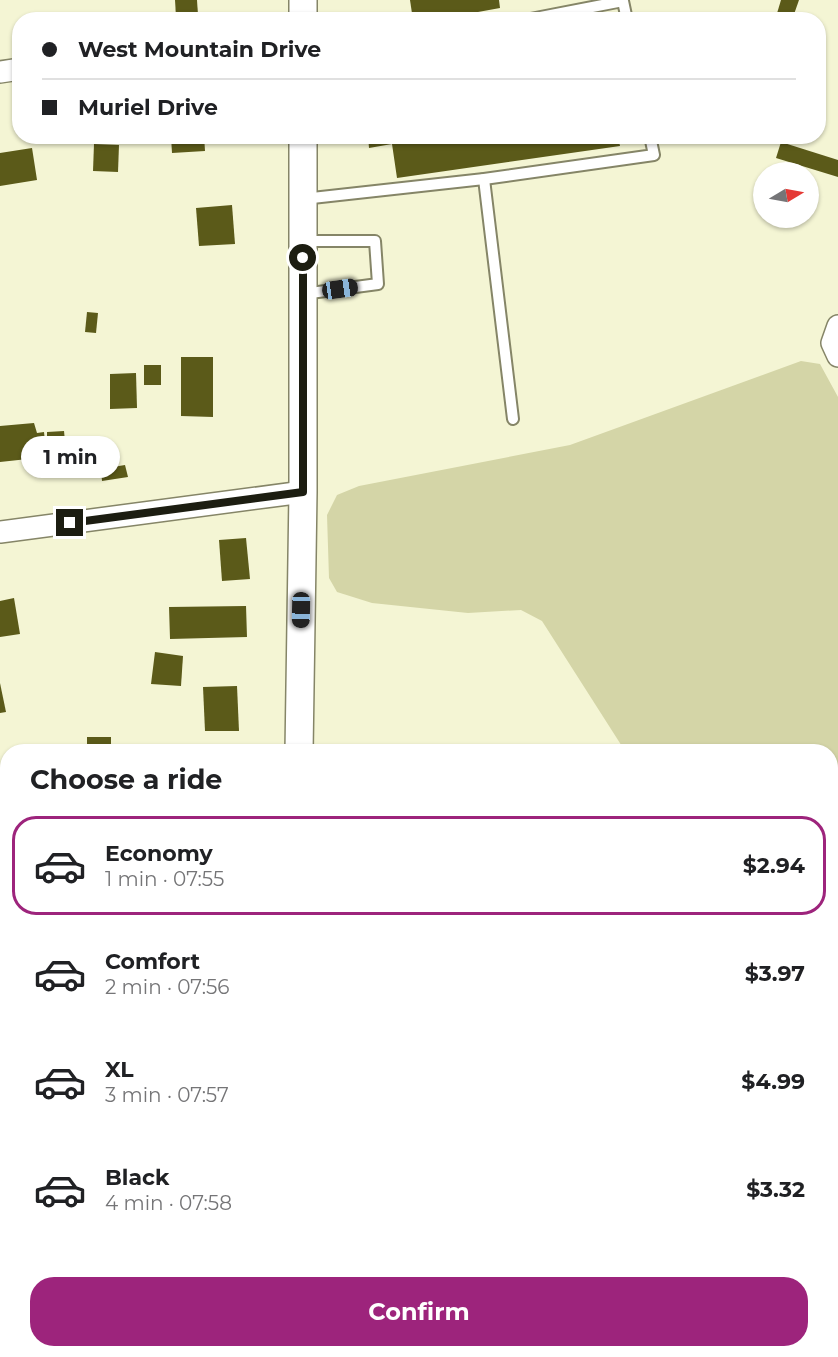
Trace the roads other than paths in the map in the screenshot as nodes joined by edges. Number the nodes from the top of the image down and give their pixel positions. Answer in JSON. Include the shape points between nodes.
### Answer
{"nodes":[{"id":1,"x":566,"y":12,"type":"edge"},
{"id":2,"x":625,"y":12,"type":"edge"},
{"id":3,"x":303,"y":144,"type":"edge"},
{"id":4,"x":652,"y":144,"type":"edge"},
{"id":5,"x":484,"y":179,"type":"junction"},
{"id":6,"x":303,"y":200,"type":"junction"},
{"id":7,"x":303,"y":240,"type":"junction"},
{"id":8,"x":303,"y":294,"type":"junction"},
{"id":9,"x":838,"y":326,"type":"edge"},
{"id":10,"x":838,"y":356,"type":"edge"},
{"id":11,"x":513,"y":419,"type":"dead end"},
{"id":12,"x":303,"y":492,"type":"junction"},
{"id":13,"x":0,"y":532,"type":"edge"},
{"id":14,"x":299,"y":744,"type":"edge"}],
"edges":[{"from":1,"to":2,"type":"lane","via":[[623,1]]},
{"from":3,"to":6,"type":"street"},
{"from":4,"to":5,"type":"lane","via":[[654,155]]},
{"from":5,"to":6,"type":"lane"},
{"from":5,"to":11,"type":"lane"},
{"from":6,"to":7,"type":"street"},
{"from":7,"to":8,"type":"street"},
{"from":7,"to":8,"type":"lane","via":[[375,241],[378,284]]},
{"from":8,"to":12,"type":"street"},
{"from":9,"to":10,"type":"street","via":[[832,343]]},
{"from":12,"to":13,"type":"street"},
{"from":12,"to":14,"type":"street"}]}
